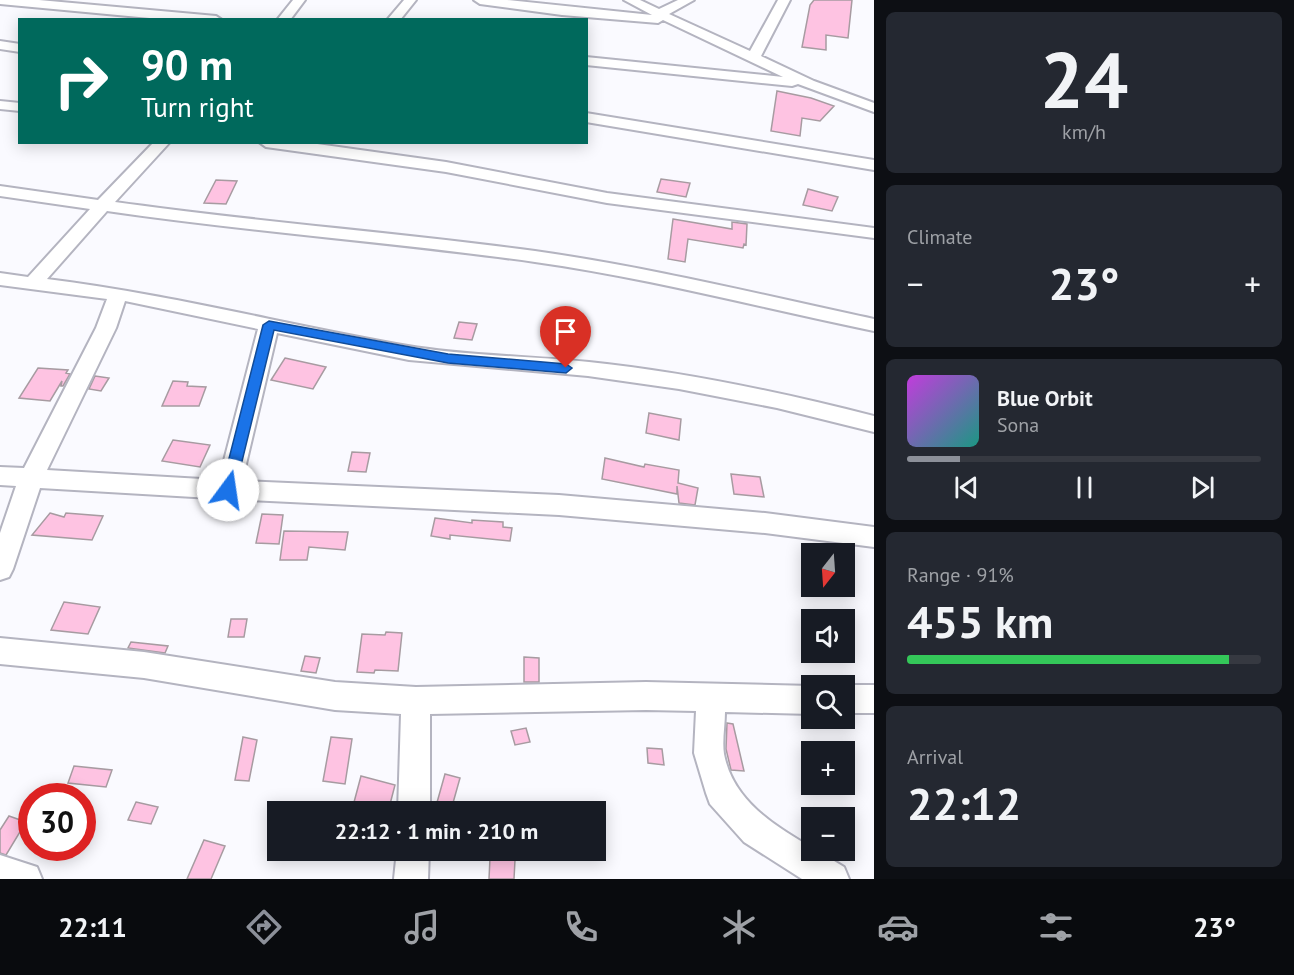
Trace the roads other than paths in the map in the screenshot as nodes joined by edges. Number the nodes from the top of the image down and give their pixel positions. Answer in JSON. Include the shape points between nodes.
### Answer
{"nodes":[{"id":1,"x":0,"y":0,"type":"edge"},
{"id":2,"x":299,"y":0,"type":"edge"},
{"id":3,"x":410,"y":0,"type":"edge"},
{"id":4,"x":480,"y":0,"type":"edge"},
{"id":5,"x":630,"y":0,"type":"edge"},
{"id":6,"x":688,"y":0,"type":"edge"},
{"id":7,"x":784,"y":0,"type":"edge"},
{"id":8,"x":660,"y":13,"type":"junction"},
{"id":9,"x":194,"y":18,"type":"edge"},
{"id":10,"x":285,"y":18,"type":"edge"},
{"id":11,"x":395,"y":18,"type":"edge"},
{"id":12,"x":674,"y":20,"type":"junction"},
{"id":13,"x":0,"y":45,"type":"edge"},
{"id":14,"x":18,"y":48,"type":"edge"},
{"id":15,"x":754,"y":57,"type":"junction"},
{"id":16,"x":588,"y":61,"type":"edge"},
{"id":17,"x":808,"y":84,"type":"junction"},
{"id":18,"x":0,"y":105,"type":"edge"},
{"id":19,"x":873,"y":105,"type":"edge"},
{"id":20,"x":18,"y":107,"type":"edge"},
{"id":21,"x":588,"y":117,"type":"edge"},
{"id":22,"x":161,"y":144,"type":"edge"},
{"id":23,"x":280,"y":144,"type":"edge"},
{"id":24,"x":874,"y":165,"type":"edge"},
{"id":25,"x":0,"y":191,"type":"edge"},
{"id":26,"x":102,"y":206,"type":"junction"},
{"id":27,"x":874,"y":232,"type":"edge"},
{"id":28,"x":0,"y":279,"type":"edge"},
{"id":29,"x":34,"y":282,"type":"junction"},
{"id":30,"x":117,"y":294,"type":"junction"},
{"id":31,"x":269,"y":325,"type":"junction"},
{"id":32,"x":874,"y":325,"type":"edge"},
{"id":33,"x":874,"y":424,"type":"edge"},
{"id":34,"x":0,"y":476,"type":"edge"},
{"id":35,"x":31,"y":478,"type":"junction"},
{"id":36,"x":228,"y":490,"type":"junction"},
{"id":37,"x":874,"y":537,"type":"edge"},
{"id":38,"x":0,"y":569,"type":"edge"},
{"id":39,"x":0,"y":651,"type":"edge"},
{"id":40,"x":711,"y":698,"type":"junction"},
{"id":41,"x":855,"y":699,"type":"edge"},
{"id":42,"x":874,"y":699,"type":"edge"},
{"id":43,"x":801,"y":700,"type":"edge"},
{"id":44,"x":416,"y":701,"type":"junction"},
{"id":45,"x":414,"y":801,"type":"edge"},
{"id":46,"x":412,"y":861,"type":"edge"},
{"id":47,"x":0,"y":871,"type":"edge"},
{"id":48,"x":25,"y":879,"type":"edge"},
{"id":49,"x":411,"y":879,"type":"edge"},
{"id":50,"x":832,"y":879,"type":"edge"}],
"edges":[{"from":1,"to":9,"type":"street"},
{"from":2,"to":10,"type":"street"},
{"from":3,"to":11,"type":"street"},
{"from":4,"to":12,"type":"street"},
{"from":5,"to":8,"type":"street"},
{"from":6,"to":8,"type":"street"},
{"from":7,"to":15,"type":"street"},
{"from":8,"to":12,"type":"street"},
{"from":12,"to":15,"type":"street"},
{"from":13,"to":14,"type":"street"},
{"from":15,"to":17,"type":"street"},
{"from":16,"to":17,"type":"street"},
{"from":17,"to":19,"type":"street"},
{"from":18,"to":20,"type":"street"},
{"from":21,"to":24,"type":"street"},
{"from":22,"to":26,"type":"street"},
{"from":23,"to":27,"type":"street","via":[[446,167],[607,198]]},
{"from":25,"to":26,"type":"street"},
{"from":26,"to":29,"type":"street"},
{"from":26,"to":32,"type":"street","via":[[537,257]]},
{"from":28,"to":29,"type":"street"},
{"from":29,"to":30,"type":"street"},
{"from":30,"to":31,"type":"street"},
{"from":30,"to":35,"type":"street","via":[[106,328]]},
{"from":31,"to":33,"type":"street","via":[[448,358],[613,372],[830,412]]},
{"from":31,"to":36,"type":"street"},
{"from":34,"to":35,"type":"street"},
{"from":35,"to":36,"type":"street"},
{"from":35,"to":38,"type":"street"},
{"from":36,"to":37,"type":"street","via":[[559,505]]},
{"from":39,"to":44,"type":"street","via":[[144,665],[335,696]]},
{"from":40,"to":43,"type":"street"},
{"from":40,"to":44,"type":"street"},
{"from":40,"to":50,"type":"street","via":[[709,753],[721,793],[755,831]]},
{"from":41,"to":42,"type":"street"},
{"from":44,"to":45,"type":"street"},
{"from":46,"to":49,"type":"street"},
{"from":47,"to":48,"type":"street"}]}
